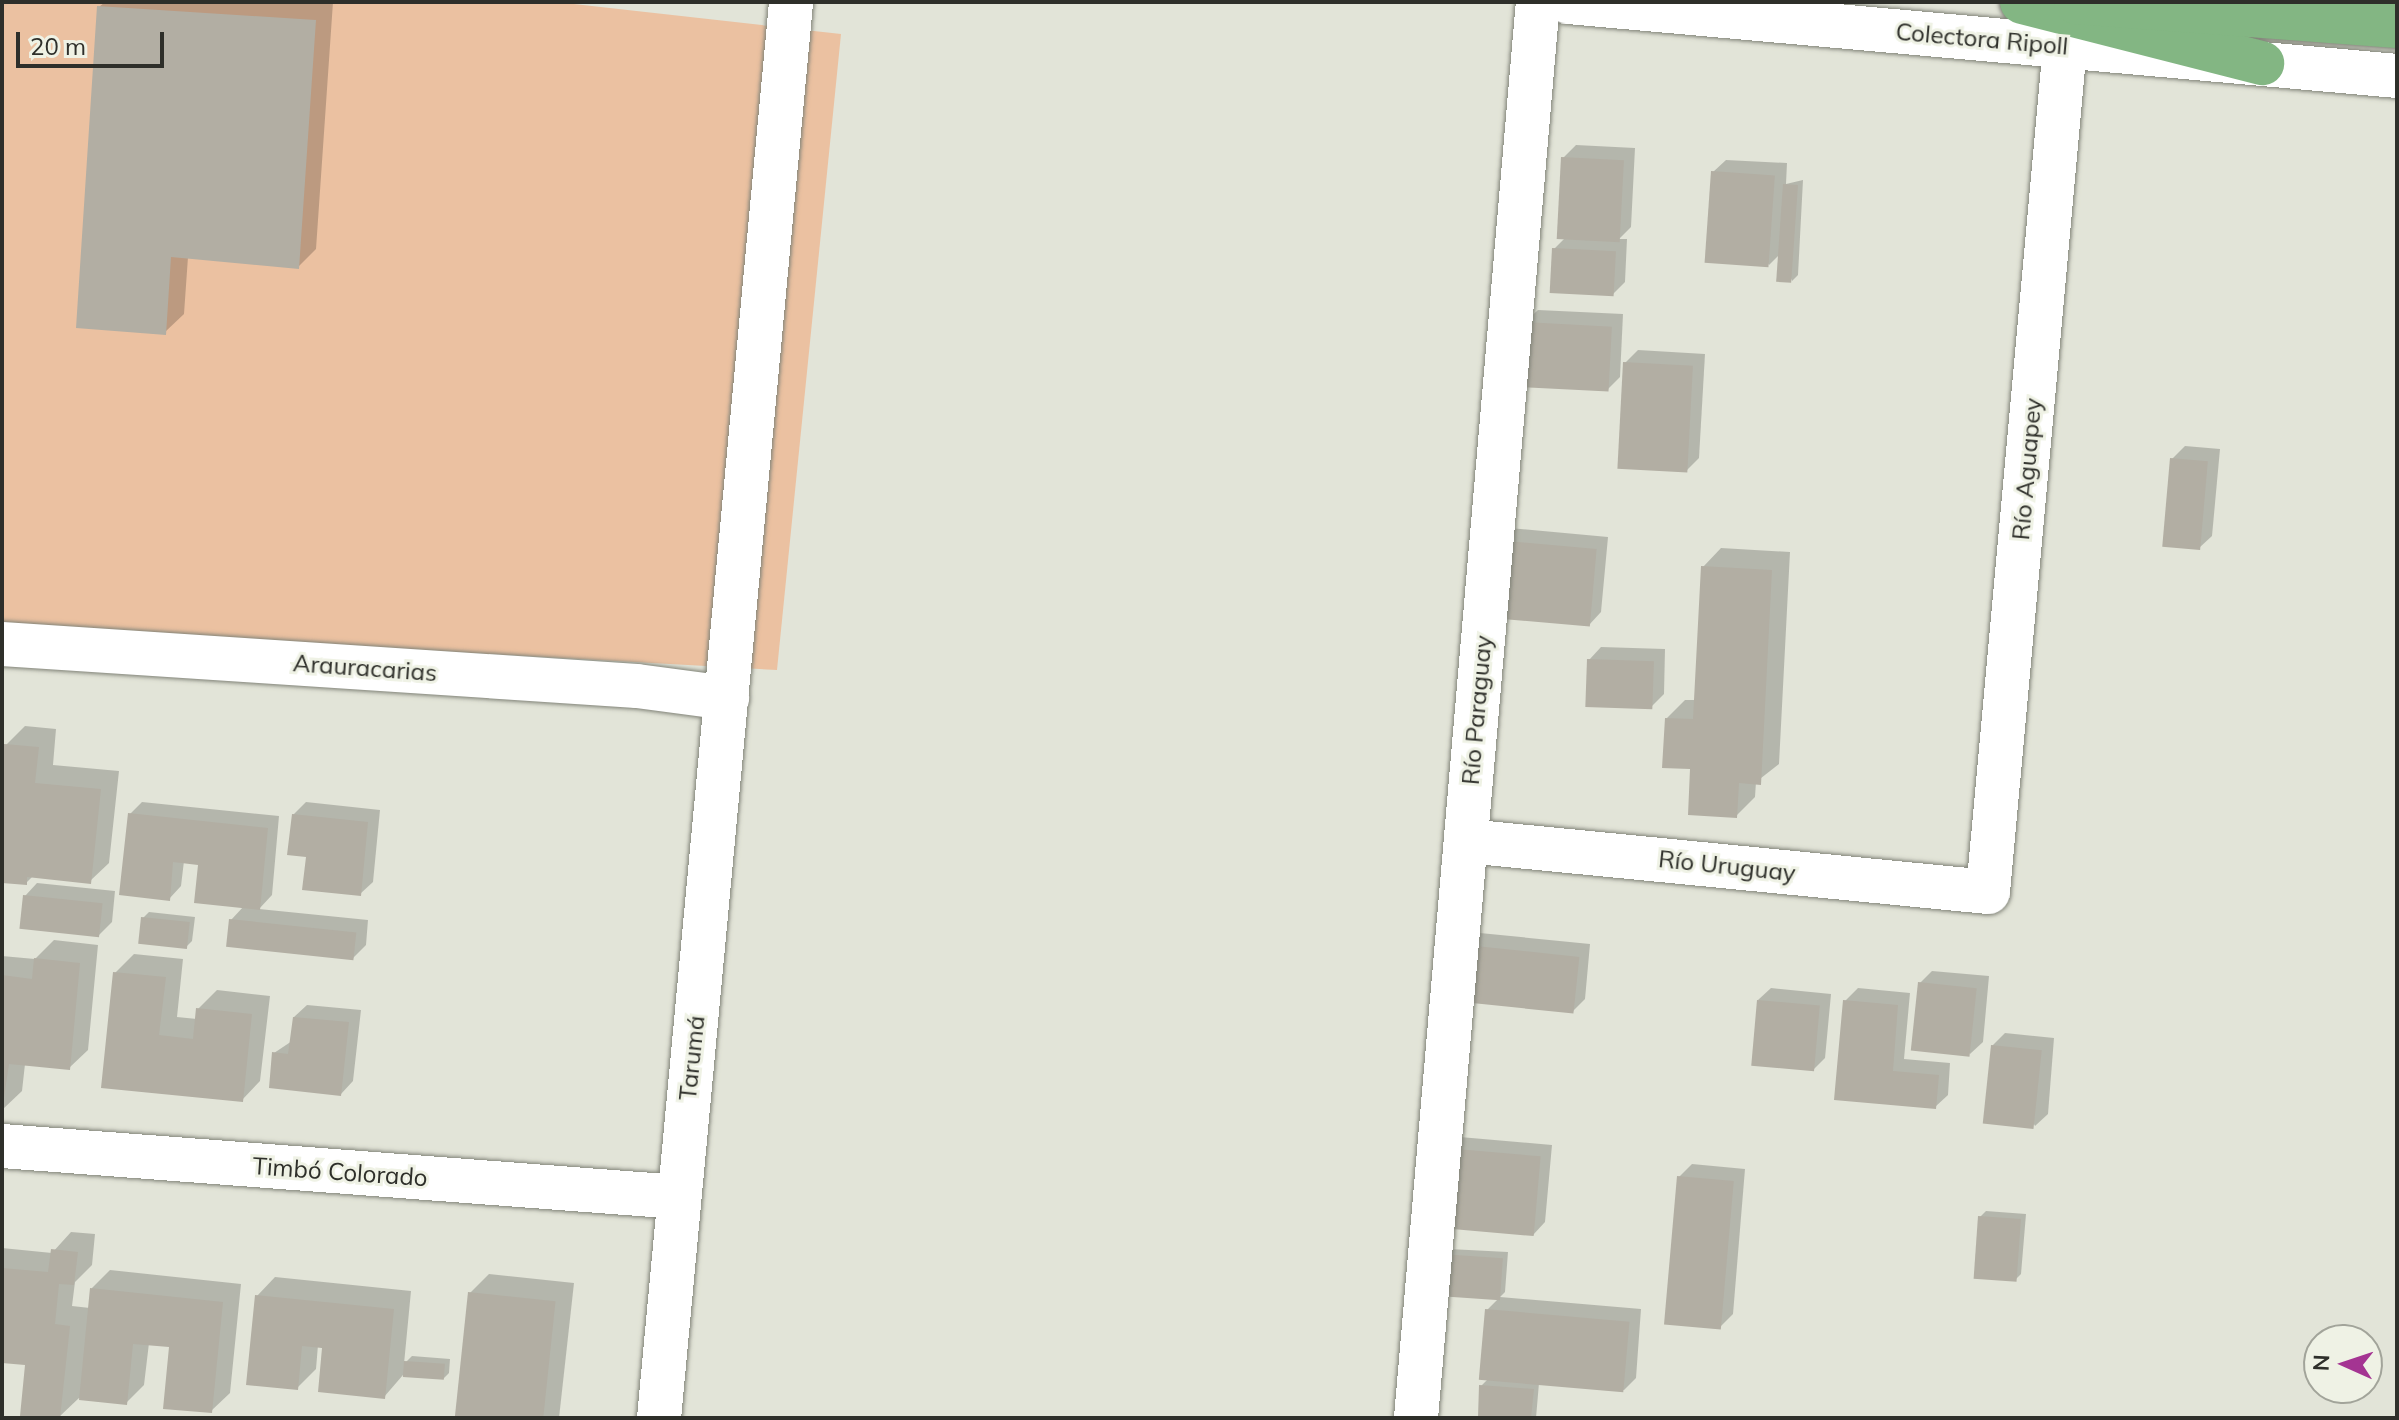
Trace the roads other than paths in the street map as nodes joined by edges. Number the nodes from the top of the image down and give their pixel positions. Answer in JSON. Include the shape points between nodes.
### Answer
{"nodes":[{"id":1,"x":791,"y":2,"type":"edge"},
{"id":2,"x":1538,"y":2,"type":"edge"},
{"id":3,"x":1568,"y":2,"type":"edge"},
{"id":4,"x":2022,"y":2,"type":"edge"},
{"id":5,"x":2076,"y":2,"type":"edge"},
{"id":6,"x":2397,"y":26,"type":"edge"},
{"id":7,"x":2065,"y":46,"type":"junction"},
{"id":8,"x":2262,"y":63,"type":"junction"},
{"id":9,"x":2397,"y":76,"type":"edge"},
{"id":10,"x":2,"y":644,"type":"edge"},
{"id":11,"x":727,"y":698,"type":"junction"},
{"id":12,"x":1466,"y":841,"type":"junction"},
{"id":13,"x":1988,"y":892,"type":"joint"},
{"id":14,"x":2,"y":1146,"type":"edge"},
{"id":15,"x":678,"y":1197,"type":"junction"},
{"id":16,"x":659,"y":1418,"type":"edge"},
{"id":17,"x":1416,"y":1418,"type":"edge"}],
"edges":[{"from":1,"to":11,"type":"street","name":"Tarumá"},
{"from":2,"to":12,"type":"street","name":"Río Paraguay"},
{"from":3,"to":7,"type":"street","name":"Colectora Ripoll"},
{"from":4,"to":8,"type":"highway"},
{"from":5,"to":6,"type":"highway"},
{"from":7,"to":8,"type":"street","name":"Colectora Ripoll"},
{"from":7,"to":13,"type":"street","name":"Río Aguapey"},
{"from":8,"to":9,"type":"street","name":"Colectora Ripoll"},
{"from":10,"to":11,"type":"street","name":"Arauracarias","via":[[637,686]]},
{"from":11,"to":15,"type":"street","name":"Tarumá"},
{"from":12,"to":13,"type":"street","name":"Río Uruguay"},
{"from":12,"to":17,"type":"street","name":"Río Paraguay"},
{"from":14,"to":15,"type":"street","name":"Timbó Colorado"},
{"from":15,"to":16,"type":"street","name":"Tarumá"}]}
